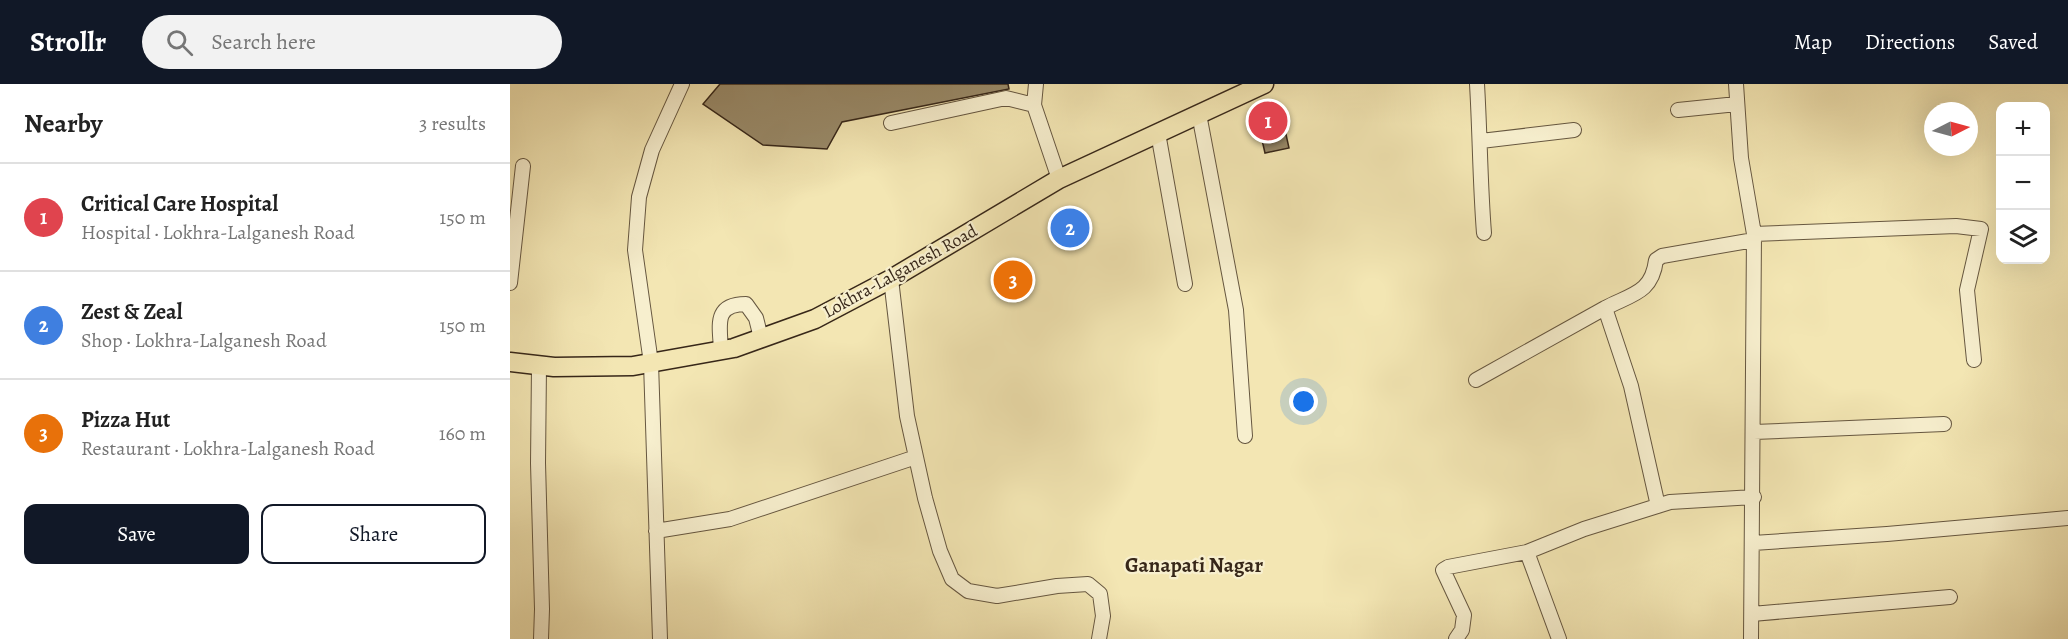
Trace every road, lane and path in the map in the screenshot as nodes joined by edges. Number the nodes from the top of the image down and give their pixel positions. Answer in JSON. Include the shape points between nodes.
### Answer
{"nodes":[{"id":1,"x":682,"y":84,"type":"edge"},
{"id":2,"x":1036,"y":84,"type":"edge"},
{"id":3,"x":1264,"y":84,"type":"edge"},
{"id":4,"x":1477,"y":84,"type":"edge"},
{"id":5,"x":1736,"y":84,"type":"edge"},
{"id":6,"x":1737,"y":104,"type":"junction"},
{"id":7,"x":1035,"y":105,"type":"junction"},
{"id":8,"x":1678,"y":110,"type":"dead end"},
{"id":9,"x":1198,"y":114,"type":"junction"},
{"id":10,"x":891,"y":123,"type":"dead end"},
{"id":11,"x":1574,"y":130,"type":"dead end"},
{"id":12,"x":1158,"y":134,"type":"junction"},
{"id":13,"x":1481,"y":141,"type":"junction"},
{"id":14,"x":523,"y":166,"type":"dead end"},
{"id":15,"x":1059,"y":179,"type":"junction"},
{"id":16,"x":1484,"y":233,"type":"dead end"},
{"id":17,"x":1754,"y":237,"type":"junction"},
{"id":18,"x":891,"y":279,"type":"junction"},
{"id":19,"x":510,"y":283,"type":"edge"},
{"id":20,"x":1185,"y":284,"type":"dead end"},
{"id":21,"x":1605,"y":308,"type":"junction"},
{"id":22,"x":761,"y":338,"type":"junction"},
{"id":23,"x":722,"y":350,"type":"junction"},
{"id":24,"x":1974,"y":360,"type":"dead end"},
{"id":25,"x":510,"y":362,"type":"edge"},
{"id":26,"x":651,"y":363,"type":"junction"},
{"id":27,"x":539,"y":366,"type":"junction"},
{"id":28,"x":1476,"y":380,"type":"dead end"},
{"id":29,"x":1944,"y":424,"type":"dead end"},
{"id":30,"x":1754,"y":432,"type":"junction"},
{"id":31,"x":1245,"y":436,"type":"dead end"},
{"id":32,"x":916,"y":457,"type":"junction"},
{"id":33,"x":1754,"y":497,"type":"junction"},
{"id":34,"x":1658,"y":506,"type":"junction"},
{"id":35,"x":2068,"y":518,"type":"edge"},
{"id":36,"x":656,"y":531,"type":"junction"},
{"id":37,"x":1753,"y":543,"type":"junction"},
{"id":38,"x":1527,"y":552,"type":"junction"},
{"id":39,"x":1950,"y":597,"type":"dead end"},
{"id":40,"x":1752,"y":614,"type":"junction"},
{"id":41,"x":541,"y":639,"type":"edge"},
{"id":42,"x":660,"y":639,"type":"edge"},
{"id":43,"x":1099,"y":639,"type":"edge"},
{"id":44,"x":1456,"y":639,"type":"edge"},
{"id":45,"x":1558,"y":639,"type":"edge"},
{"id":46,"x":1752,"y":639,"type":"edge"}],
"edges":[{"from":1,"to":26,"type":"street","via":[[652,150],[639,197],[635,250]]},
{"from":2,"to":7,"type":"street"},
{"from":3,"to":9,"type":"main road","name":"Lokhra-Lalganesh Road"},
{"from":4,"to":13,"type":"street"},
{"from":5,"to":6,"type":"street"},
{"from":6,"to":8,"type":"street"},
{"from":6,"to":17,"type":"street"},
{"from":7,"to":10,"type":"street","via":[[1006,98]]},
{"from":7,"to":15,"type":"street"},
{"from":9,"to":12,"type":"main road","name":"Lokhra-Lalganesh Road"},
{"from":9,"to":31,"type":"street","via":[[1236,310]]},
{"from":11,"to":13,"type":"street"},
{"from":12,"to":15,"type":"main road","name":"Lokhra-Lalganesh Road"},
{"from":12,"to":20,"type":"street"},
{"from":13,"to":16,"type":"street"},
{"from":14,"to":19,"type":"street"},
{"from":15,"to":18,"type":"main road","name":"Lokhra-Lalganesh Road"},
{"from":17,"to":21,"type":"street","via":[[1660,257],[1647,286]]},
{"from":17,"to":24,"type":"street","via":[[1956,226],[1981,229],[1967,290]]},
{"from":17,"to":30,"type":"street"},
{"from":18,"to":22,"type":"main road","name":"Lokhra-Lalganesh Road","via":[[814,319]]},
{"from":18,"to":32,"type":"street","via":[[907,416]]},
{"from":21,"to":28,"type":"street"},
{"from":21,"to":34,"type":"street","via":[[1631,386]]},
{"from":22,"to":23,"type":"main road","name":"Lokhra-Lalganesh Road"},
{"from":22,"to":23,"type":"street","via":[[751,309],[746,304],[736,304],[721,315]]},
{"from":23,"to":26,"type":"main road","name":"Lokhra-Lalganesh Road"},
{"from":25,"to":27,"type":"main road","name":"Lokhra-Lalganesh Road"},
{"from":26,"to":27,"type":"main road","name":"Lokhra-Lalganesh Road"},
{"from":26,"to":36,"type":"street"},
{"from":27,"to":41,"type":"street"},
{"from":29,"to":30,"type":"street"},
{"from":30,"to":33,"type":"street"},
{"from":32,"to":36,"type":"street","via":[[730,519]]},
{"from":32,"to":43,"type":"street","via":[[940,550],[952,579],[968,591],[997,596],[1088,584],[1100,594],[1103,616]]},
{"from":33,"to":34,"type":"street"},
{"from":33,"to":37,"type":"street"},
{"from":34,"to":38,"type":"street"},
{"from":35,"to":37,"type":"street"},
{"from":36,"to":42,"type":"street"},
{"from":37,"to":40,"type":"street"},
{"from":38,"to":44,"type":"street","via":[[1443,570],[1464,615]]},
{"from":38,"to":45,"type":"street"},
{"from":39,"to":40,"type":"street"},
{"from":40,"to":46,"type":"street"}]}
